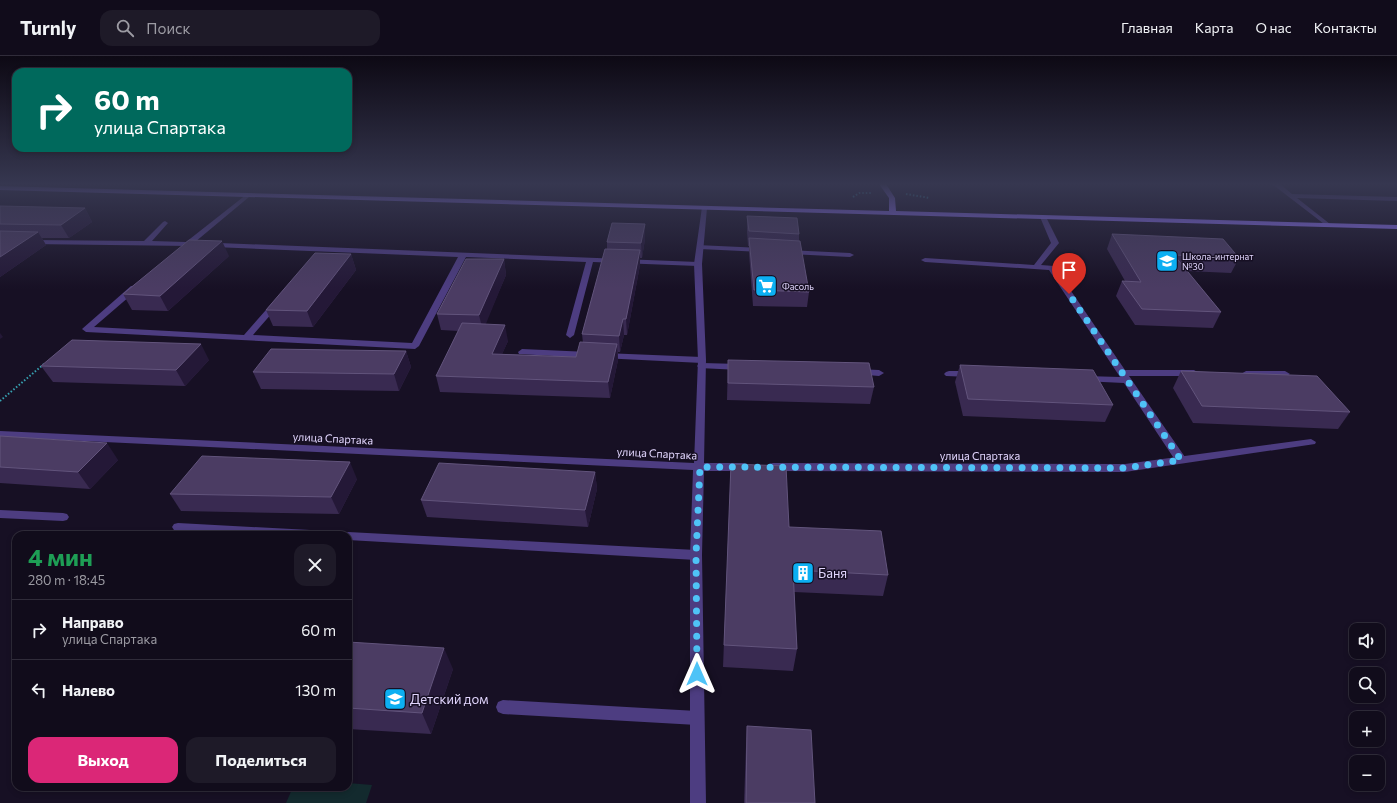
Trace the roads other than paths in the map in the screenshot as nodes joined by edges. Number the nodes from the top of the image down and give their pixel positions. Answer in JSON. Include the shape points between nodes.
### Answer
{"nodes":[{"id":1,"x":219,"y":219,"type":"edge"},
{"id":2,"x":703,"y":219,"type":"edge"},
{"id":3,"x":1044,"y":219,"type":"edge"},
{"id":4,"x":1109,"y":219,"type":"edge"},
{"id":5,"x":1320,"y":219,"type":"edge"},
{"id":6,"x":165,"y":223,"type":"dead end"},
{"id":7,"x":1328,"y":225,"type":"junction"},
{"id":8,"x":1397,"y":227,"type":"edge"},
{"id":9,"x":23,"y":242,"type":"edge"},
{"id":10,"x":145,"y":244,"type":"junction"},
{"id":11,"x":188,"y":244,"type":"junction"},
{"id":12,"x":700,"y":247,"type":"junction"},
{"id":13,"x":176,"y":254,"type":"edge"},
{"id":14,"x":463,"y":255,"type":"junction"},
{"id":15,"x":850,"y":255,"type":"dead end"},
{"id":16,"x":590,"y":260,"type":"junction"},
{"id":17,"x":925,"y":260,"type":"dead end"},
{"id":18,"x":698,"y":264,"type":"junction"},
{"id":19,"x":1036,"y":267,"type":"junction"},
{"id":20,"x":140,"y":284,"type":"edge"},
{"id":21,"x":283,"y":296,"type":"edge"},
{"id":22,"x":570,"y":335,"type":"dead end"},
{"id":23,"x":247,"y":337,"type":"junction"},
{"id":24,"x":522,"y":352,"type":"dead end"},
{"id":25,"x":702,"y":363,"type":"junction"},
{"id":26,"x":748,"y":368,"type":"edge"},
{"id":27,"x":848,"y":372,"type":"edge"},
{"id":28,"x":879,"y":373,"type":"dead end"},
{"id":29,"x":949,"y":374,"type":"dead end"},
{"id":30,"x":1207,"y":374,"type":"edge"},
{"id":31,"x":1238,"y":374,"type":"edge"},
{"id":32,"x":1285,"y":374,"type":"edge"},
{"id":33,"x":980,"y":375,"type":"edge"},
{"id":34,"x":1124,"y":376,"type":"junction"},
{"id":35,"x":1073,"y":378,"type":"edge"},
{"id":36,"x":0,"y":434,"type":"edge"},
{"id":37,"x":1312,"y":442,"type":"dead end"},
{"id":38,"x":1181,"y":460,"type":"junction"},
{"id":39,"x":700,"y":467,"type":"junction"},
{"id":40,"x":0,"y":514,"type":"edge"},
{"id":41,"x":62,"y":517,"type":"dead end"},
{"id":42,"x":178,"y":527,"type":"dead end"},
{"id":43,"x":254,"y":531,"type":"edge"},
{"id":44,"x":352,"y":536,"type":"edge"},
{"id":45,"x":696,"y":555,"type":"junction"},
{"id":46,"x":503,"y":707,"type":"dead end"},
{"id":47,"x":697,"y":718,"type":"junction"},
{"id":48,"x":698,"y":803,"type":"edge"}],
"edges":[{"from":1,"to":11,"type":"street"},
{"from":2,"to":12,"type":"street"},
{"from":3,"to":19,"type":"street","via":[[1055,243]]},
{"from":4,"to":7,"type":"main road"},
{"from":5,"to":7,"type":"street"},
{"from":6,"to":10,"type":"street"},
{"from":7,"to":8,"type":"main road"},
{"from":9,"to":10,"type":"street"},
{"from":10,"to":11,"type":"street"},
{"from":11,"to":13,"type":"street"},
{"from":11,"to":14,"type":"street","via":[[322,252]]},
{"from":12,"to":15,"type":"street"},
{"from":12,"to":18,"type":"street"},
{"from":14,"to":16,"type":"street"},
{"from":14,"to":23,"type":"street","via":[[415,346]]},
{"from":16,"to":18,"type":"street"},
{"from":16,"to":22,"type":"street"},
{"from":17,"to":19,"type":"street"},
{"from":18,"to":25,"type":"street"},
{"from":19,"to":34,"type":"street","via":[[1051,268]]},
{"from":20,"to":23,"type":"street","via":[[86,329]]},
{"from":21,"to":23,"type":"street"},
{"from":24,"to":25,"type":"street"},
{"from":25,"to":26,"type":"street"},
{"from":25,"to":39,"type":"street"},
{"from":27,"to":28,"type":"street"},
{"from":29,"to":33,"type":"street"},
{"from":30,"to":34,"type":"street"},
{"from":31,"to":32,"type":"street"},
{"from":34,"to":35,"type":"street"},
{"from":34,"to":38,"type":"street"},
{"from":36,"to":39,"type":"street","name":"улица Спартака"},
{"from":37,"to":38,"type":"street","name":"улица Спартака"},
{"from":38,"to":39,"type":"street","name":"улица Спартака","via":[[1125,468]]},
{"from":39,"to":45,"type":"street"},
{"from":40,"to":41,"type":"street"},
{"from":42,"to":43,"type":"street"},
{"from":44,"to":45,"type":"street"},
{"from":45,"to":47,"type":"street"},
{"from":46,"to":47,"type":"street"},
{"from":47,"to":48,"type":"street"}]}
